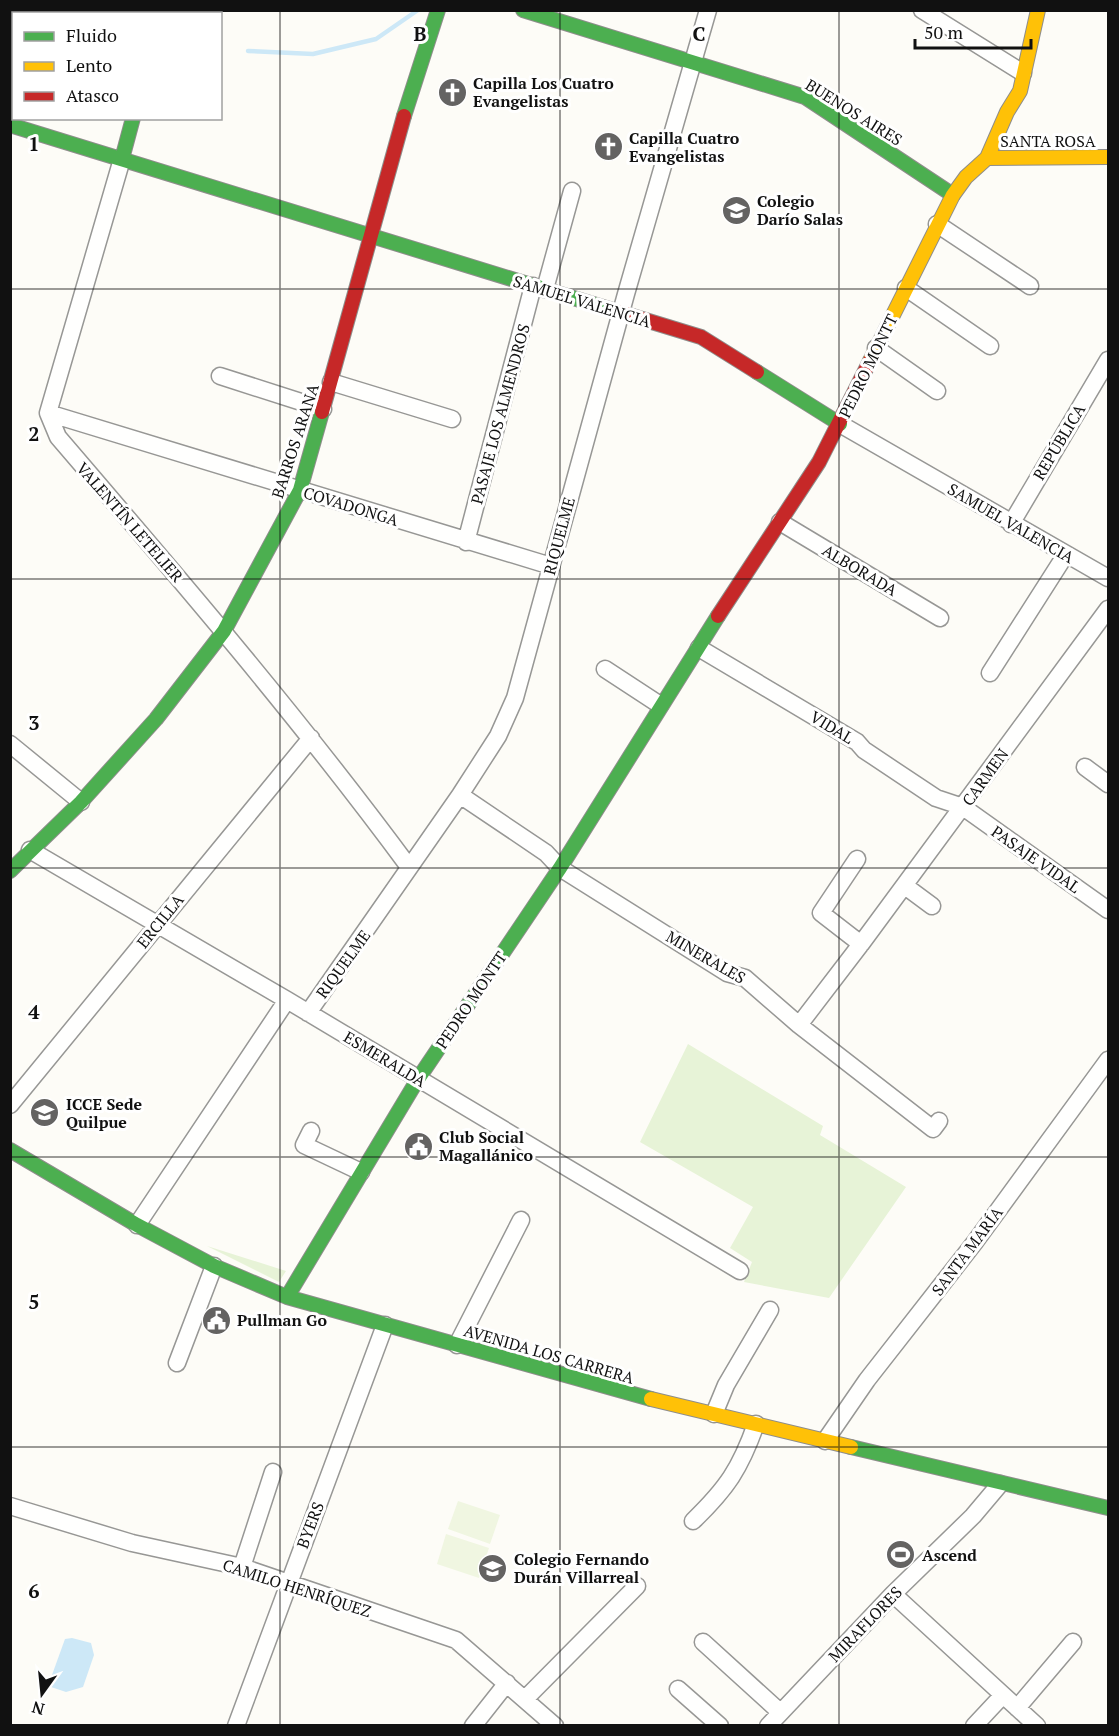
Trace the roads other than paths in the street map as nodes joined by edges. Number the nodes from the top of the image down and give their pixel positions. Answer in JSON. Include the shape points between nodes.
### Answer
{"nodes":[{"id":1,"x":438,"y":10,"type":"edge"},
{"id":2,"x":523,"y":10,"type":"edge"},
{"id":3,"x":708,"y":10,"type":"edge"},
{"id":4,"x":922,"y":10,"type":"edge"},
{"id":5,"x":1038,"y":10,"type":"edge"},
{"id":6,"x":694,"y":61,"type":"junction"},
{"id":7,"x":1023,"y":74,"type":"junction"},
{"id":8,"x":133,"y":120,"type":"edge"},
{"id":9,"x":10,"y":125,"type":"edge"},
{"id":10,"x":1108,"y":157,"type":"edge"},
{"id":11,"x":987,"y":158,"type":"junction"},
{"id":12,"x":122,"y":159,"type":"junction"},
{"id":13,"x":572,"y":191,"type":"dead end"},
{"id":14,"x":952,"y":195,"type":"junction"},
{"id":15,"x":937,"y":224,"type":"junction"},
{"id":16,"x":372,"y":237,"type":"junction"},
{"id":17,"x":1030,"y":286,"type":"dead end"},
{"id":18,"x":539,"y":287,"type":"junction"},
{"id":19,"x":906,"y":288,"type":"junction"},
{"id":20,"x":621,"y":313,"type":"junction"},
{"id":21,"x":990,"y":346,"type":"dead end"},
{"id":22,"x":876,"y":348,"type":"junction"},
{"id":23,"x":1108,"y":360,"type":"edge"},
{"id":24,"x":220,"y":376,"type":"dead end"},
{"id":25,"x":331,"y":382,"type":"junction"},
{"id":26,"x":937,"y":391,"type":"dead end"},
{"id":27,"x":323,"y":409,"type":"junction"},
{"id":28,"x":48,"y":413,"type":"junction"},
{"id":29,"x":452,"y":419,"type":"dead end"},
{"id":30,"x":840,"y":424,"type":"junction"},
{"id":31,"x":300,"y":490,"type":"junction"},
{"id":32,"x":780,"y":522,"type":"junction"},
{"id":33,"x":1011,"y":524,"type":"junction"},
{"id":34,"x":466,"y":542,"type":"junction"},
{"id":35,"x":1066,"y":554,"type":"junction"},
{"id":36,"x":551,"y":566,"type":"junction"},
{"id":37,"x":1108,"y":578,"type":"edge"},
{"id":38,"x":1108,"y":609,"type":"edge"},
{"id":39,"x":940,"y":618,"type":"dead end"},
{"id":40,"x":224,"y":631,"type":"junction"},
{"id":41,"x":699,"y":648,"type":"junction"},
{"id":42,"x":605,"y":669,"type":"dead end"},
{"id":43,"x":990,"y":673,"type":"dead end"},
{"id":44,"x":660,"y":705,"type":"junction"},
{"id":45,"x":311,"y":738,"type":"junction"},
{"id":46,"x":10,"y":744,"type":"edge"},
{"id":47,"x":1085,"y":767,"type":"dead end"},
{"id":48,"x":1108,"y":784,"type":"edge"},
{"id":49,"x":460,"y":795,"type":"junction"},
{"id":50,"x":81,"y":802,"type":"junction"},
{"id":51,"x":963,"y":807,"type":"junction"},
{"id":52,"x":30,"y":850,"type":"junction"},
{"id":53,"x":857,"y":859,"type":"dead end"},
{"id":54,"x":410,"y":867,"type":"junction"},
{"id":55,"x":560,"y":868,"type":"junction"},
{"id":56,"x":10,"y":871,"type":"edge"},
{"id":57,"x":905,"y":886,"type":"junction"},
{"id":58,"x":932,"y":906,"type":"dead end"},
{"id":59,"x":1108,"y":910,"type":"edge"},
{"id":60,"x":156,"y":925,"type":"junction"},
{"id":61,"x":861,"y":944,"type":"junction"},
{"id":62,"x":287,"y":1000,"type":"junction"},
{"id":63,"x":308,"y":1013,"type":"junction"},
{"id":64,"x":799,"y":1025,"type":"junction"},
{"id":65,"x":1108,"y":1060,"type":"edge"},
{"id":66,"x":418,"y":1079,"type":"junction"},
{"id":67,"x":10,"y":1105,"type":"edge"},
{"id":68,"x":939,"y":1121,"type":"dead end"},
{"id":69,"x":311,"y":1131,"type":"dead end"},
{"id":70,"x":10,"y":1150,"type":"edge"},
{"id":71,"x":361,"y":1172,"type":"junction"},
{"id":72,"x":521,"y":1220,"type":"dead end"},
{"id":73,"x":137,"y":1225,"type":"junction"},
{"id":74,"x":214,"y":1266,"type":"junction"},
{"id":75,"x":740,"y":1271,"type":"dead end"},
{"id":76,"x":287,"y":1297,"type":"junction"},
{"id":77,"x":770,"y":1310,"type":"dead end"},
{"id":78,"x":385,"y":1325,"type":"junction"},
{"id":79,"x":457,"y":1345,"type":"junction"},
{"id":80,"x":177,"y":1363,"type":"dead end"},
{"id":81,"x":714,"y":1414,"type":"junction"},
{"id":82,"x":756,"y":1424,"type":"junction"},
{"id":83,"x":825,"y":1441,"type":"junction"},
{"id":84,"x":273,"y":1472,"type":"dead end"},
{"id":85,"x":1000,"y":1484,"type":"junction"},
{"id":86,"x":10,"y":1506,"type":"edge"},
{"id":87,"x":1108,"y":1508,"type":"edge"},
{"id":88,"x":693,"y":1521,"type":"dead end"},
{"id":89,"x":242,"y":1567,"type":"junction"},
{"id":90,"x":288,"y":1583,"type":"junction"},
{"id":91,"x":637,"y":1586,"type":"dead end"},
{"id":92,"x":893,"y":1594,"type":"junction"},
{"id":93,"x":703,"y":1642,"type":"dead end"},
{"id":94,"x":1073,"y":1642,"type":"dead end"},
{"id":95,"x":507,"y":1683,"type":"junction"},
{"id":96,"x":678,"y":1689,"type":"dead end"},
{"id":97,"x":1003,"y":1695,"type":"junction"},
{"id":98,"x":525,"y":1699,"type":"junction"},
{"id":99,"x":1017,"y":1708,"type":"junction"},
{"id":100,"x":780,"y":1712,"type":"junction"},
{"id":101,"x":236,"y":1725,"type":"edge"},
{"id":102,"x":472,"y":1725,"type":"edge"},
{"id":103,"x":555,"y":1725,"type":"edge"},
{"id":104,"x":720,"y":1725,"type":"edge"},
{"id":105,"x":768,"y":1725,"type":"edge"},
{"id":106,"x":974,"y":1725,"type":"edge"},
{"id":107,"x":1037,"y":1725,"type":"edge"}],
"edges":[{"from":1,"to":16,"type":"main road","name":"BARROS ARANA"},
{"from":2,"to":6,"type":"main road","name":"BUENOS AIRES"},
{"from":3,"to":6,"type":"street","name":"RIQUELME"},
{"from":4,"to":7,"type":"street"},
{"from":5,"to":7,"type":"main road","name":"PEDRO MONTT"},
{"from":6,"to":14,"type":"main road","name":"BUENOS AIRES","via":[[805,97]]},
{"from":6,"to":20,"type":"street","name":"RIQUELME"},
{"from":7,"to":11,"type":"main road","name":"PEDRO MONTT","via":[[1020,91]]},
{"from":8,"to":12,"type":"main road"},
{"from":9,"to":12,"type":"main road","name":"SAMUEL VALENCIA"},
{"from":10,"to":11,"type":"main road","name":"SANTA ROSA"},
{"from":11,"to":14,"type":"main road","name":"PEDRO MONTT"},
{"from":12,"to":16,"type":"main road","name":"SAMUEL VALENCIA"},
{"from":12,"to":28,"type":"street"},
{"from":13,"to":18,"type":"street","name":"PASAJE LOS ALMENDROS"},
{"from":14,"to":15,"type":"main road","name":"PEDRO MONTT"},
{"from":15,"to":17,"type":"street"},
{"from":15,"to":19,"type":"main road","name":"PEDRO MONTT"},
{"from":16,"to":18,"type":"main road","name":"SAMUEL VALENCIA"},
{"from":16,"to":25,"type":"main road","name":"BARROS ARANA"},
{"from":18,"to":20,"type":"main road","name":"SAMUEL VALENCIA"},
{"from":18,"to":34,"type":"street","name":"PASAJE LOS ALMENDROS"},
{"from":19,"to":21,"type":"street"},
{"from":19,"to":22,"type":"main road","name":"PEDRO MONTT"},
{"from":20,"to":30,"type":"main road","name":"SAMUEL VALENCIA","via":[[701,337]]},
{"from":20,"to":36,"type":"street","name":"RIQUELME"},
{"from":22,"to":26,"type":"street"},
{"from":22,"to":30,"type":"main road","name":"PEDRO MONTT"},
{"from":23,"to":33,"type":"street","name":"REPÚBLICA"},
{"from":24,"to":27,"type":"street"},
{"from":25,"to":27,"type":"main road","name":"BARROS ARANA"},
{"from":25,"to":29,"type":"street"},
{"from":27,"to":31,"type":"main road","name":"BARROS ARANA"},
{"from":28,"to":31,"type":"street","name":"COVADONGA"},
{"from":28,"to":40,"type":"street","name":"VALENTÍN LETELIER","via":[[58,437]]},
{"from":30,"to":32,"type":"main road","name":"PEDRO MONTT"},
{"from":30,"to":33,"type":"street","name":"SAMUEL VALENCIA"},
{"from":31,"to":34,"type":"street","name":"COVADONGA"},
{"from":31,"to":40,"type":"main road","name":"BARROS ARANA"},
{"from":32,"to":39,"type":"street","name":"ALBORADA"},
{"from":32,"to":41,"type":"main road","name":"PEDRO MONTT"},
{"from":33,"to":35,"type":"street","name":"SAMUEL VALENCIA"},
{"from":34,"to":36,"type":"street","name":"COVADONGA"},
{"from":35,"to":37,"type":"street","name":"SAMUEL VALENCIA"},
{"from":35,"to":43,"type":"street"},
{"from":36,"to":49,"type":"street","name":"RIQUELME","via":[[515,698],[498,736]]},
{"from":38,"to":51,"type":"street","name":"CARMEN"},
{"from":40,"to":45,"type":"street","name":"VALENTÍN LETELIER"},
{"from":40,"to":50,"type":"main road","name":"BARROS ARANA","via":[[156,719]]},
{"from":41,"to":44,"type":"main road","name":"PEDRO MONTT"},
{"from":41,"to":51,"type":"street","name":"VIDAL","via":[[857,742],[936,798]]},
{"from":42,"to":44,"type":"street"},
{"from":44,"to":55,"type":"main road","name":"PEDRO MONTT"},
{"from":45,"to":54,"type":"street","name":"VALENTÍN LETELIER"},
{"from":45,"to":60,"type":"street","name":"ERCILLA"},
{"from":46,"to":50,"type":"street"},
{"from":47,"to":48,"type":"street"},
{"from":49,"to":54,"type":"street","name":"RIQUELME"},
{"from":49,"to":55,"type":"street","name":"MINERALES","via":[[546,853]]},
{"from":50,"to":52,"type":"main road","name":"BARROS ARANA"},
{"from":51,"to":57,"type":"street","name":"CARMEN"},
{"from":51,"to":59,"type":"street","name":"PASAJE VIDAL"},
{"from":52,"to":56,"type":"main road","name":"BARROS ARANA"},
{"from":52,"to":60,"type":"street","name":"ESMERALDA"},
{"from":53,"to":61,"type":"street","via":[[821,913]]},
{"from":54,"to":63,"type":"street","name":"RIQUELME"},
{"from":55,"to":64,"type":"street","name":"MINERALES","via":[[727,973],[745,978]]},
{"from":55,"to":66,"type":"main road","name":"PEDRO MONTT"},
{"from":57,"to":58,"type":"street"},
{"from":57,"to":61,"type":"street","name":"CARMEN"},
{"from":60,"to":62,"type":"street","name":"ESMERALDA"},
{"from":60,"to":67,"type":"street","name":"ERCILLA"},
{"from":61,"to":64,"type":"street","name":"CARMEN"},
{"from":62,"to":63,"type":"street","name":"ESMERALDA"},
{"from":62,"to":73,"type":"street"},
{"from":63,"to":66,"type":"street","name":"ESMERALDA"},
{"from":64,"to":68,"type":"street","name":"MINERALES","via":[[933,1129]]},
{"from":65,"to":83,"type":"street","name":"SANTA MARÍA"},
{"from":66,"to":71,"type":"main road","name":"PEDRO MONTT"},
{"from":66,"to":75,"type":"street","name":"ESMERALDA"},
{"from":69,"to":71,"type":"street","via":[[304,1145]]},
{"from":70,"to":73,"type":"main road","name":"AVENIDA LOS CARRERA"},
{"from":71,"to":76,"type":"main road","name":"PEDRO MONTT"},
{"from":72,"to":79,"type":"street"},
{"from":73,"to":74,"type":"main road","name":"AVENIDA LOS CARRERA"},
{"from":74,"to":76,"type":"main road","name":"AVENIDA LOS CARRERA"},
{"from":74,"to":80,"type":"street"},
{"from":76,"to":78,"type":"main road","name":"AVENIDA LOS CARRERA"},
{"from":77,"to":81,"type":"street","via":[[726,1385]]},
{"from":78,"to":79,"type":"main road","name":"AVENIDA LOS CARRERA"},
{"from":78,"to":90,"type":"street","name":"BYERS"},
{"from":79,"to":81,"type":"main road","name":"AVENIDA LOS CARRERA","via":[[627,1394]]},
{"from":81,"to":82,"type":"main road","name":"AVENIDA LOS CARRERA"},
{"from":82,"to":83,"type":"main road","name":"AVENIDA LOS CARRERA"},
{"from":82,"to":88,"type":"street","via":[[730,1483]]},
{"from":83,"to":85,"type":"main road","name":"AVENIDA LOS CARRERA"},
{"from":84,"to":89,"type":"street"},
{"from":85,"to":87,"type":"main road","name":"AVENIDA LOS CARRERA"},
{"from":85,"to":92,"type":"street","name":"MIRAFLORES"},
{"from":86,"to":89,"type":"street","name":"CAMILO HENRÍQUEZ","via":[[132,1543]]},
{"from":89,"to":90,"type":"street","name":"CAMILO HENRÍQUEZ"},
{"from":90,"to":95,"type":"street","name":"CAMILO HENRÍQUEZ","via":[[456,1640]]},
{"from":90,"to":101,"type":"street","name":"BYERS"},
{"from":91,"to":98,"type":"street"},
{"from":92,"to":97,"type":"street"},
{"from":92,"to":100,"type":"street","name":"MIRAFLORES"},
{"from":93,"to":100,"type":"street"},
{"from":94,"to":99,"type":"street"},
{"from":95,"to":98,"type":"street","name":"CAMILO HENRÍQUEZ"},
{"from":95,"to":102,"type":"street"},
{"from":96,"to":104,"type":"street"},
{"from":97,"to":99,"type":"street"},
{"from":97,"to":106,"type":"street"},
{"from":98,"to":103,"type":"street","name":"CAMILO HENRÍQUEZ"},
{"from":99,"to":107,"type":"street"},
{"from":100,"to":105,"type":"street","name":"MIRAFLORES"}]}
